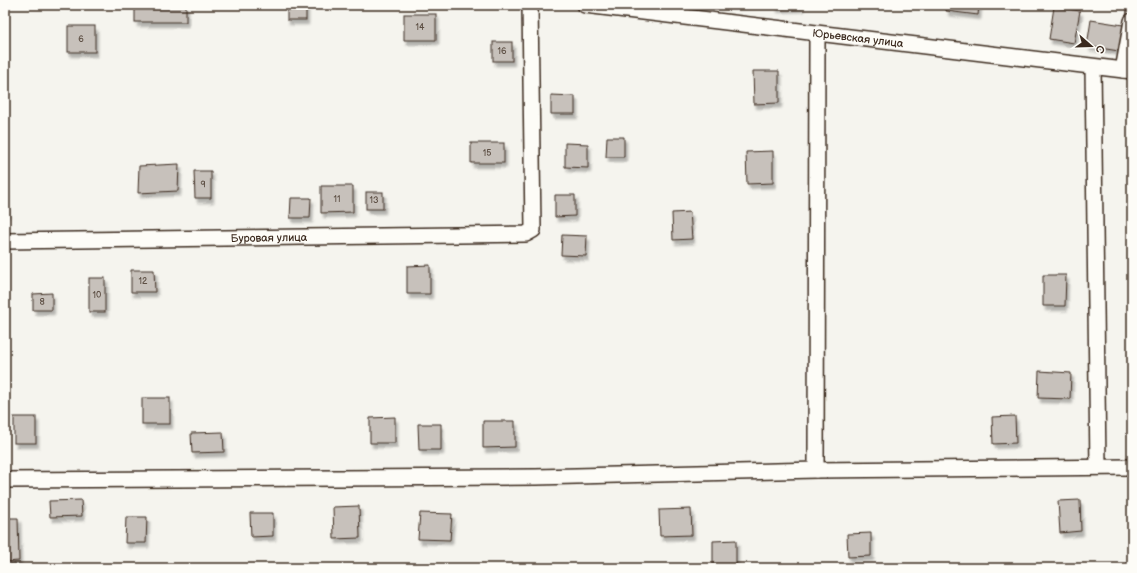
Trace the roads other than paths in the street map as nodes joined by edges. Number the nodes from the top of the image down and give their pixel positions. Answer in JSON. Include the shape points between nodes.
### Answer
{"nodes":[{"id":1,"x":530,"y":5,"type":"edge"},
{"id":2,"x":585,"y":5,"type":"edge"},
{"id":3,"x":1132,"y":21,"type":"edge"},
{"id":4,"x":817,"y":34,"type":"junction"},
{"id":5,"x":1093,"y":67,"type":"junction"},
{"id":6,"x":1128,"y":71,"type":"edge"},
{"id":7,"x":5,"y":241,"type":"edge"},
{"id":8,"x":1098,"y":467,"type":"junction"},
{"id":9,"x":1132,"y":467,"type":"edge"},
{"id":10,"x":816,"y":470,"type":"junction"},
{"id":11,"x":5,"y":480,"type":"edge"}],
"edges":[{"from":1,"to":7,"type":"street","name":"Буровая улица","via":[[533,230],[526,234]]},
{"from":2,"to":4,"type":"street","name":"Юрьевская улица"},
{"from":3,"to":6,"type":"street"},
{"from":4,"to":5,"type":"street","name":"Юрьевская улица"},
{"from":4,"to":10,"type":"street"},
{"from":5,"to":6,"type":"street","name":"Юрьевская улица"},
{"from":5,"to":8,"type":"street"},
{"from":8,"to":9,"type":"street"},
{"from":8,"to":10,"type":"street"},
{"from":10,"to":11,"type":"street","via":[[536,477]]}]}
